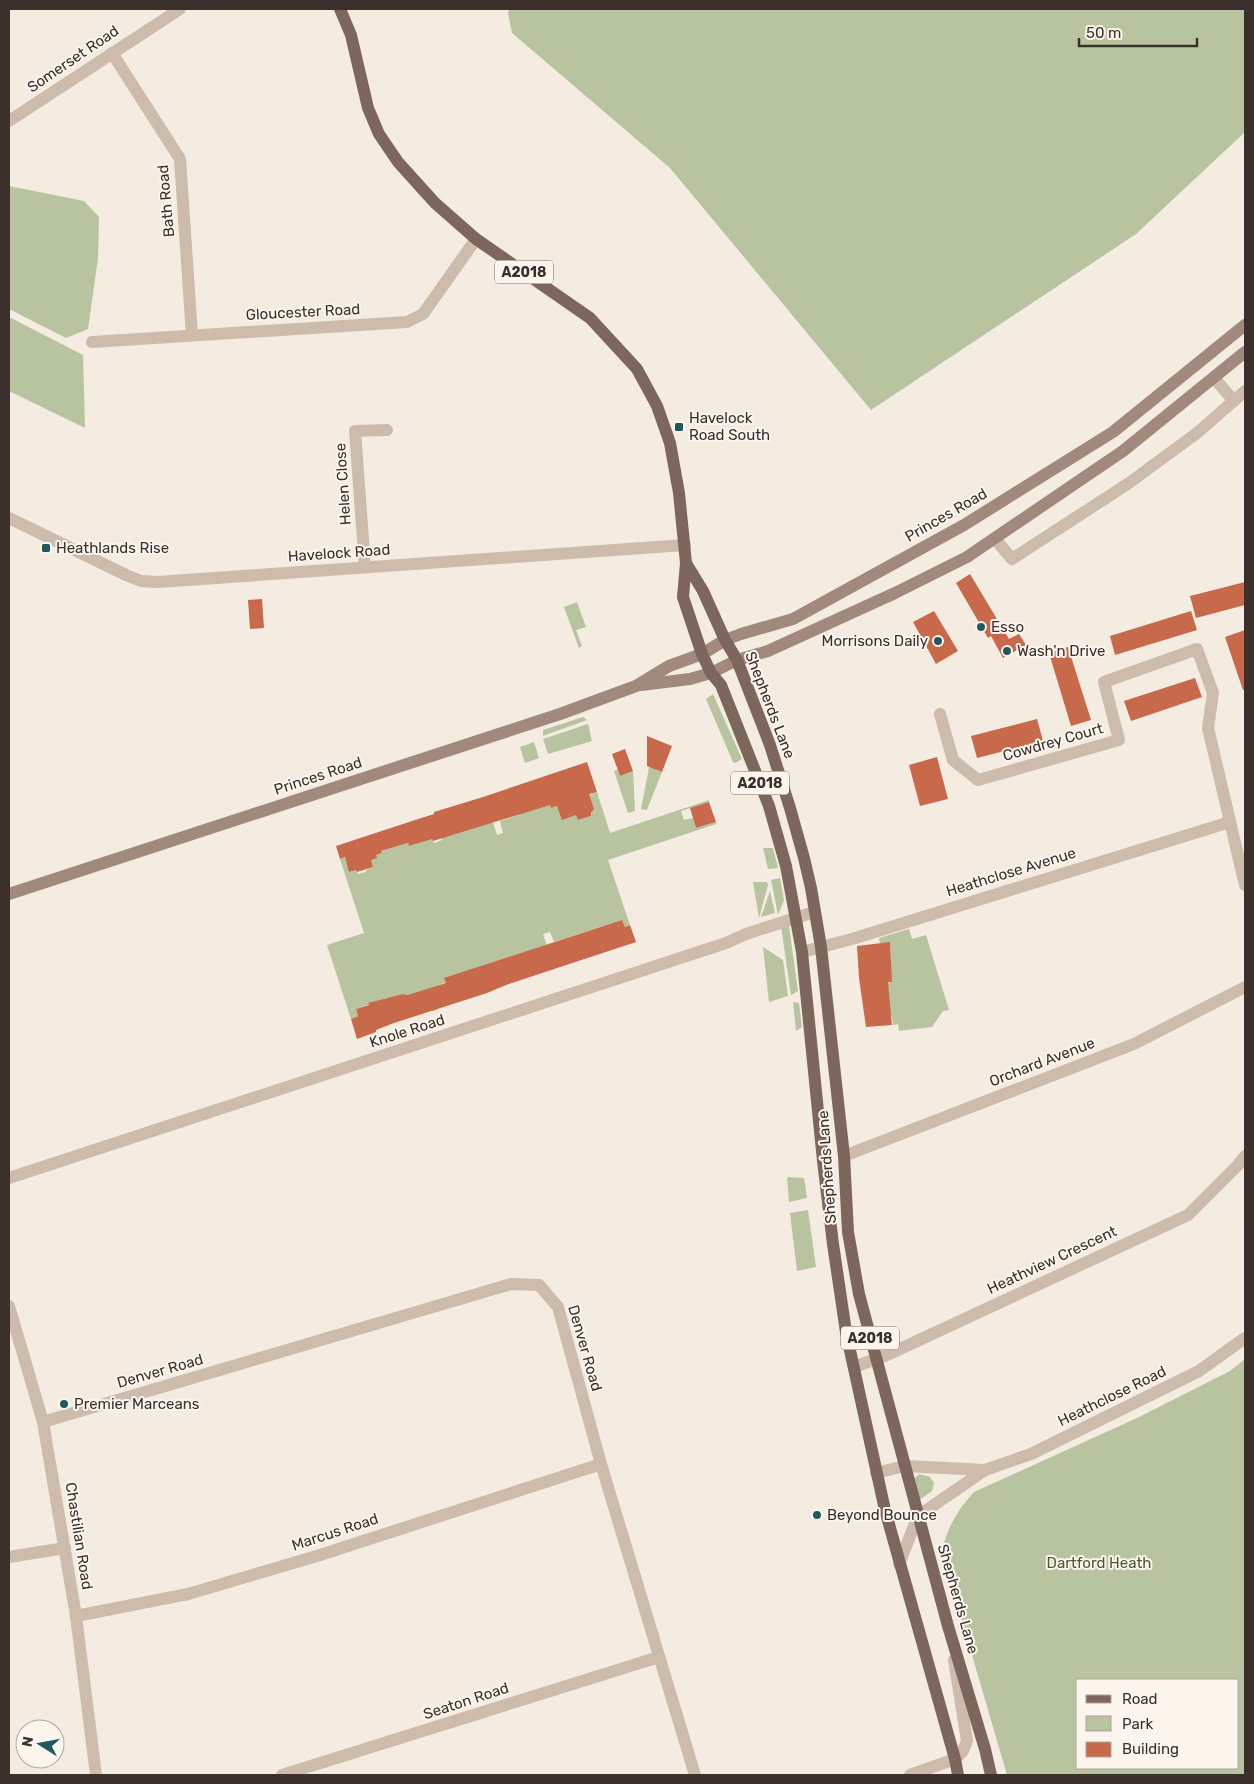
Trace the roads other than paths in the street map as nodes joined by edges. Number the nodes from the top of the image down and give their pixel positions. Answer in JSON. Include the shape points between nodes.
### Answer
{"nodes":[{"id":1,"x":180,"y":9,"type":"edge"},
{"id":2,"x":340,"y":9,"type":"edge"},
{"id":3,"x":112,"y":53,"type":"junction"},
{"id":4,"x":9,"y":121,"type":"edge"},
{"id":5,"x":476,"y":239,"type":"junction"},
{"id":6,"x":1245,"y":325,"type":"edge"},
{"id":7,"x":192,"y":335,"type":"junction"},
{"id":8,"x":92,"y":342,"type":"dead end"},
{"id":9,"x":1245,"y":352,"type":"edge"},
{"id":10,"x":1214,"y":378,"type":"junction"},
{"id":11,"x":1245,"y":392,"type":"edge"},
{"id":12,"x":1234,"y":402,"type":"junction"},
{"id":13,"x":387,"y":430,"type":"dead end"},
{"id":14,"x":9,"y":518,"type":"edge"},
{"id":15,"x":995,"y":539,"type":"junction"},
{"id":16,"x":685,"y":545,"type":"junction"},
{"id":17,"x":686,"y":563,"type":"junction"},
{"id":18,"x":365,"y":567,"type":"junction"},
{"id":19,"x":726,"y":640,"type":"junction"},
{"id":20,"x":702,"y":654,"type":"junction"},
{"id":21,"x":737,"y":660,"type":"junction"},
{"id":22,"x":711,"y":673,"type":"junction"},
{"id":23,"x":636,"y":686,"type":"junction"},
{"id":24,"x":940,"y":714,"type":"dead end"},
{"id":25,"x":1230,"y":822,"type":"junction"},
{"id":26,"x":1245,"y":885,"type":"edge"},
{"id":27,"x":9,"y":894,"type":"edge"},
{"id":28,"x":814,"y":912,"type":"junction"},
{"id":29,"x":796,"y":917,"type":"junction"},
{"id":30,"x":821,"y":947,"type":"junction"},
{"id":31,"x":802,"y":952,"type":"junction"},
{"id":32,"x":1245,"y":987,"type":"edge"},
{"id":33,"x":844,"y":1156,"type":"junction"},
{"id":34,"x":1245,"y":1156,"type":"edge"},
{"id":35,"x":9,"y":1178,"type":"edge"},
{"id":36,"x":9,"y":1306,"type":"edge"},
{"id":37,"x":1245,"y":1338,"type":"edge"},
{"id":38,"x":876,"y":1359,"type":"junction"},
{"id":39,"x":854,"y":1367,"type":"junction"},
{"id":40,"x":43,"y":1422,"type":"junction"},
{"id":41,"x":601,"y":1464,"type":"junction"},
{"id":42,"x":904,"y":1466,"type":"junction"},
{"id":43,"x":986,"y":1470,"type":"junction"},
{"id":44,"x":876,"y":1473,"type":"junction"},
{"id":45,"x":918,"y":1516,"type":"junction"},
{"id":46,"x":65,"y":1548,"type":"junction"},
{"id":47,"x":9,"y":1557,"type":"edge"},
{"id":48,"x":899,"y":1564,"type":"junction"},
{"id":49,"x":76,"y":1616,"type":"junction"},
{"id":50,"x":948,"y":1626,"type":"junction"},
{"id":51,"x":659,"y":1657,"type":"junction"},
{"id":52,"x":955,"y":1759,"type":"junction"},
{"id":53,"x":96,"y":1775,"type":"edge"},
{"id":54,"x":282,"y":1775,"type":"edge"},
{"id":55,"x":696,"y":1775,"type":"edge"},
{"id":56,"x":910,"y":1775,"type":"edge"},
{"id":57,"x":958,"y":1775,"type":"edge"},
{"id":58,"x":990,"y":1775,"type":"edge"}],
"edges":[{"from":1,"to":3,"type":"street","name":"Somerset Road"},
{"from":2,"to":5,"type":"main road","name":"Shepherds Lane","number":"A2018","via":[[351,36],[368,108],[379,134],[398,162],[435,203]]},
{"from":3,"to":4,"type":"street","name":"Somerset Road"},
{"from":3,"to":7,"type":"street","name":"Bath Road","via":[[180,159]]},
{"from":5,"to":7,"type":"street","name":"Gloucester Road","via":[[423,314],[407,322]]},
{"from":5,"to":16,"type":"main road","name":"Shepherds Lane","number":"A2018","via":[[590,318],[637,369],[657,406],[670,443]]},
{"from":6,"to":19,"type":"main road","name":"Princes Road","via":[[1113,432],[964,525],[792,619]]},
{"from":7,"to":8,"type":"street","name":"Gloucester Road"},
{"from":9,"to":10,"type":"main road","name":"Princes Road"},
{"from":10,"to":12,"type":"street"},
{"from":10,"to":15,"type":"main road","name":"Princes Road","via":[[1123,451]]},
{"from":11,"to":12,"type":"street"},
{"from":12,"to":15,"type":"street","via":[[1129,482],[1012,559]]},
{"from":13,"to":18,"type":"street","name":"Helen Close","via":[[356,431]]},
{"from":14,"to":18,"type":"street","name":"Havelock Road","via":[[141,581]]},
{"from":15,"to":21,"type":"main road","name":"Princes Road","via":[[895,593],[768,651]]},
{"from":16,"to":17,"type":"main road","name":"Shepherds Lane","number":"A2018"},
{"from":16,"to":18,"type":"street","name":"Havelock Road"},
{"from":17,"to":19,"type":"main road","name":"Shepherds Lane","number":"A2018"},
{"from":17,"to":20,"type":"main road","name":"Shepherds Lane","number":"A2018","via":[[683,597]]},
{"from":19,"to":20,"type":"main road","name":"Princes Road"},
{"from":19,"to":21,"type":"main road","name":"Shepherds Lane","number":"A2018"},
{"from":20,"to":22,"type":"main road","name":"Shepherds Lane","number":"A2018"},
{"from":20,"to":23,"type":"main road","name":"Princes Road","via":[[669,666]]},
{"from":21,"to":22,"type":"main road","name":"Princes Road"},
{"from":21,"to":28,"type":"main road","name":"Shepherds Lane","number":"A2018","via":[[790,808]]},
{"from":22,"to":23,"type":"main road","name":"Princes Road"},
{"from":22,"to":29,"type":"main road","name":"Shepherds Lane","number":"A2018","via":[[721,685],[769,806]]},
{"from":23,"to":27,"type":"main road","name":"Princes Road"},
{"from":24,"to":25,"type":"street","name":"Cowdrey Court","via":[[953,760],[978,780],[1119,740],[1104,682],[1197,649],[1213,693],[1208,728]]},
{"from":25,"to":26,"type":"street"},
{"from":25,"to":30,"type":"street","name":"Heathclose Avenue"},
{"from":28,"to":29,"type":"street","name":"Knole Road"},
{"from":28,"to":30,"type":"main road","name":"Shepherds Lane","number":"A2018"},
{"from":29,"to":31,"type":"main road","name":"Shepherds Lane","number":"A2018"},
{"from":29,"to":35,"type":"street","name":"Knole Road","via":[[717,946]]},
{"from":30,"to":31,"type":"street","name":"Heathclose Avenue"},
{"from":30,"to":33,"type":"main road","name":"Shepherds Lane","number":"A2018"},
{"from":31,"to":39,"type":"main road","name":"Shepherds Lane","number":"A2018","via":[[833,1244]]},
{"from":32,"to":33,"type":"street","name":"Orchard Avenue","via":[[1134,1044]]},
{"from":33,"to":38,"type":"main road","name":"Shepherds Lane","number":"A2018","via":[[848,1232],[859,1294]]},
{"from":34,"to":38,"type":"street","name":"Heathview Crescent","via":[[1188,1215]]},
{"from":36,"to":40,"type":"street","name":"Chastilian Road"},
{"from":37,"to":43,"type":"street","name":"Heathclose Road","via":[[1199,1371],[1031,1454]]},
{"from":38,"to":39,"type":"street","name":"Heathview Crescent"},
{"from":38,"to":42,"type":"main road","name":"Shepherds Lane","number":"A2018"},
{"from":39,"to":44,"type":"main road","name":"Shepherds Lane","number":"A2018"},
{"from":40,"to":41,"type":"street","name":"Denver Road","via":[[511,1284],[539,1285],[558,1306]]},
{"from":40,"to":46,"type":"street","name":"Chastilian Road"},
{"from":41,"to":49,"type":"street","name":"Marcus Road","via":[[188,1594]]},
{"from":41,"to":51,"type":"street","name":"Denver Road"},
{"from":42,"to":43,"type":"street","name":"Heathclose Road"},
{"from":42,"to":44,"type":"street","name":"Heathclose Road"},
{"from":42,"to":45,"type":"main road","name":"Shepherds Lane","number":"A2018"},
{"from":43,"to":45,"type":"street","name":"Heathclose Road"},
{"from":44,"to":48,"type":"main road","name":"Shepherds Lane","number":"A2018"},
{"from":45,"to":48,"type":"street"},
{"from":45,"to":50,"type":"main road","name":"Shepherds Lane","number":"A2018"},
{"from":46,"to":47,"type":"street"},
{"from":46,"to":49,"type":"street","name":"Chastilian Road"},
{"from":48,"to":52,"type":"main road","name":"Shepherds Lane","number":"A2018"},
{"from":49,"to":53,"type":"street","name":"Chastilian Road"},
{"from":50,"to":52,"type":"street","via":[[967,1741]]},
{"from":50,"to":58,"type":"main road","name":"Shepherds Lane","number":"A2018"},
{"from":51,"to":54,"type":"street","name":"Seaton Road"},
{"from":51,"to":55,"type":"street","name":"Denver Road"},
{"from":52,"to":56,"type":"street"},
{"from":52,"to":57,"type":"main road","name":"Shepherds Lane","number":"A2018"}]}
